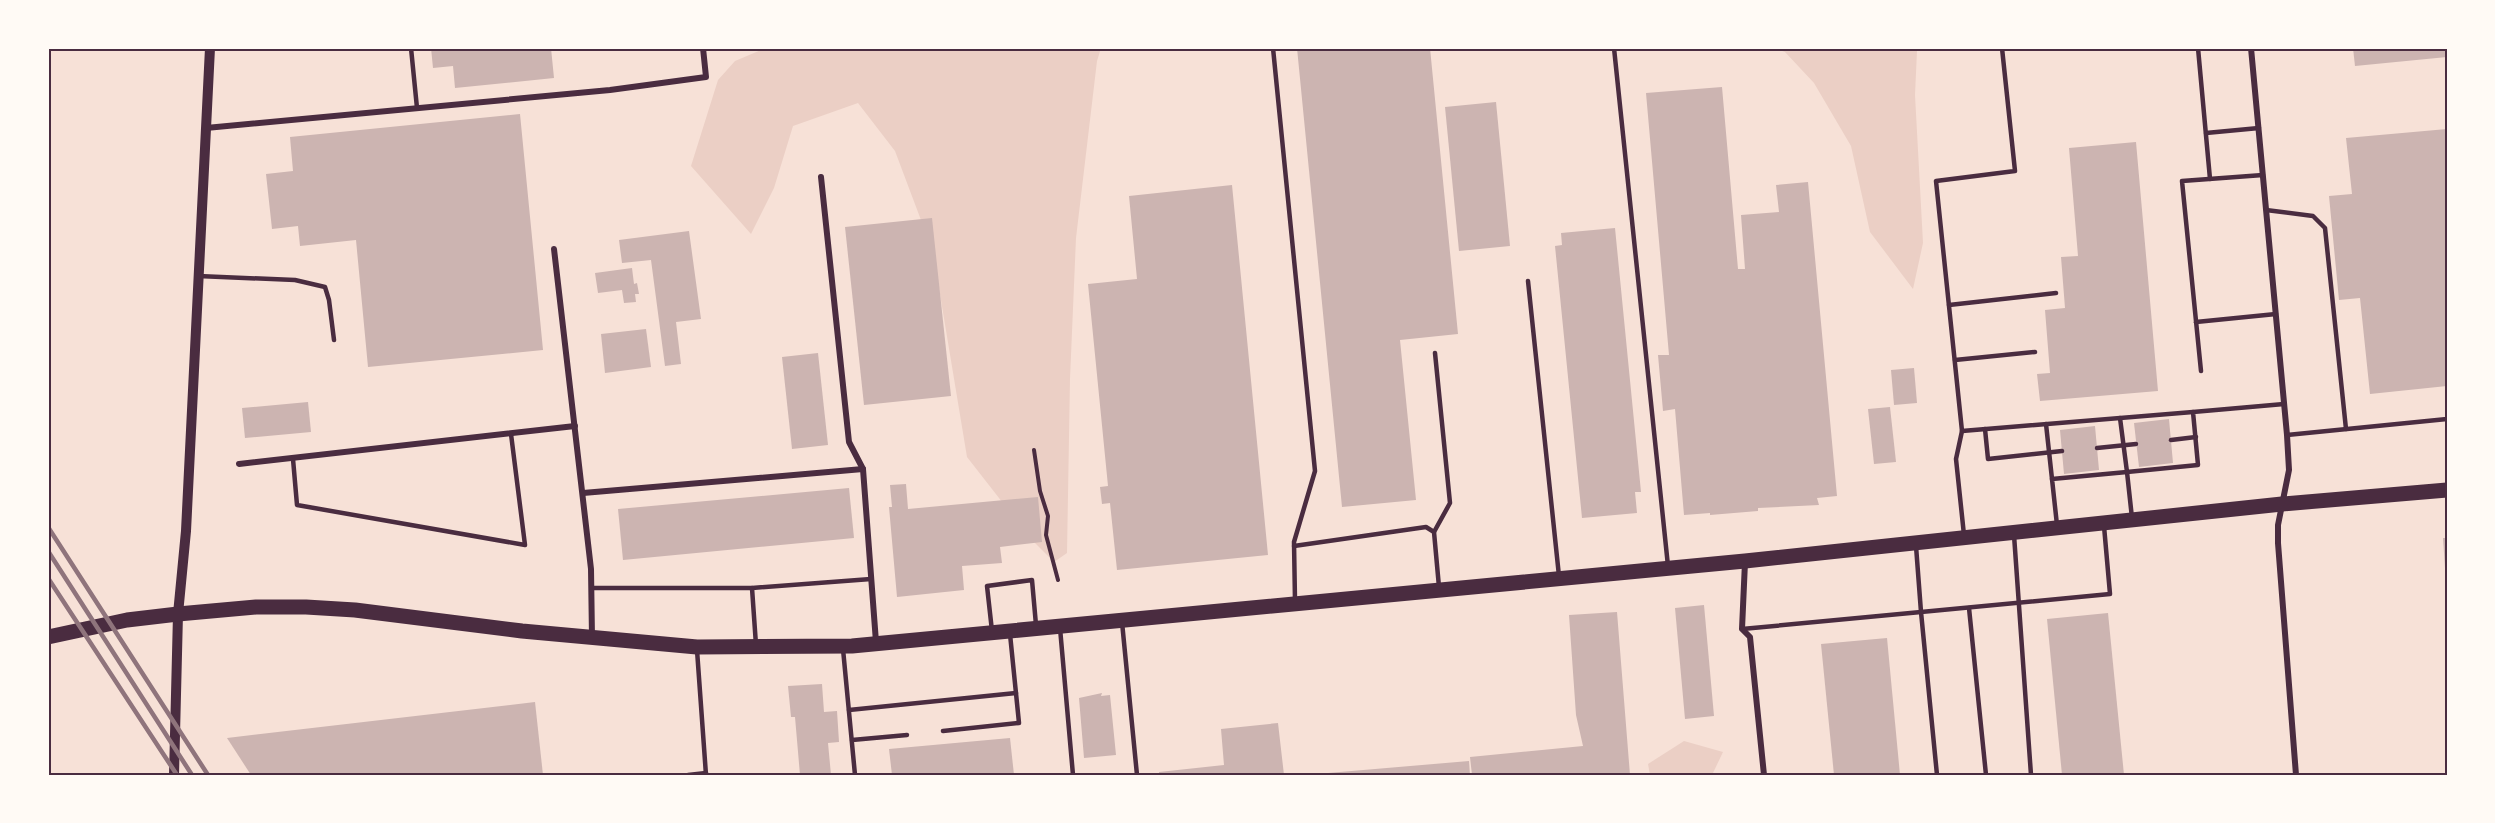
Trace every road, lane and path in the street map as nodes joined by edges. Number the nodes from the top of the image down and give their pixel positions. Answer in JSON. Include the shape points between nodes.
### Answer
{"nodes":[{"id":1,"x":210,"y":48,"type":"edge"},
{"id":2,"x":411,"y":48,"type":"edge"},
{"id":3,"x":703,"y":48,"type":"edge"},
{"id":4,"x":1273,"y":48,"type":"edge"},
{"id":5,"x":1614,"y":48,"type":"edge"},
{"id":6,"x":2002,"y":48,"type":"edge"},
{"id":7,"x":2198,"y":48,"type":"edge"},
{"id":8,"x":2251,"y":48,"type":"edge"},
{"id":9,"x":417,"y":108,"type":"junction"},
{"id":10,"x":206,"y":128,"type":"junction"},
{"id":11,"x":2259,"y":128,"type":"junction"},
{"id":12,"x":2206,"y":133,"type":"junction"},
{"id":13,"x":2263,"y":175,"type":"junction"},
{"id":14,"x":821,"y":177,"type":"dead end"},
{"id":15,"x":2210,"y":179,"type":"junction"},
{"id":16,"x":2266,"y":210,"type":"junction"},
{"id":17,"x":555,"y":249,"type":"dead end"},
{"id":18,"x":198,"y":276,"type":"junction"},
{"id":19,"x":1528,"y":280,"type":"dead end"},
{"id":20,"x":2056,"y":293,"type":"dead end"},
{"id":21,"x":1949,"y":305,"type":"junction"},
{"id":22,"x":2276,"y":315,"type":"junction"},
{"id":23,"x":2196,"y":322,"type":"junction"},
{"id":24,"x":334,"y":340,"type":"dead end"},
{"id":25,"x":2035,"y":352,"type":"dead end"},
{"id":26,"x":1436,"y":353,"type":"dead end"},
{"id":27,"x":1954,"y":360,"type":"junction"},
{"id":28,"x":2201,"y":371,"type":"dead end"},
{"id":29,"x":2284,"y":404,"type":"junction"},
{"id":30,"x":2193,"y":412,"type":"junction"},
{"id":31,"x":2120,"y":418,"type":"junction"},
{"id":32,"x":2447,"y":419,"type":"edge"},
{"id":33,"x":2046,"y":424,"type":"junction"},
{"id":34,"x":576,"y":426,"type":"junction"},
{"id":35,"x":1985,"y":429,"type":"junction"},
{"id":36,"x":2346,"y":429,"type":"junction"},
{"id":37,"x":1962,"y":431,"type":"junction"},
{"id":38,"x":511,"y":434,"type":"junction"},
{"id":39,"x":2287,"y":435,"type":"junction"},
{"id":40,"x":2196,"y":437,"type":"junction"},
{"id":41,"x":2171,"y":440,"type":"dead end"},
{"id":42,"x":2136,"y":444,"type":"dead end"},
{"id":43,"x":2124,"y":445,"type":"junction"},
{"id":44,"x":2097,"y":447,"type":"dead end"},
{"id":45,"x":1034,"y":450,"type":"dead end"},
{"id":46,"x":2062,"y":451,"type":"dead end"},
{"id":47,"x":2049,"y":452,"type":"junction"},
{"id":48,"x":293,"y":459,"type":"junction"},
{"id":49,"x":239,"y":465,"type":"dead end"},
{"id":50,"x":863,"y":469,"type":"junction"},
{"id":51,"x":2127,"y":472,"type":"junction"},
{"id":52,"x":2052,"y":479,"type":"junction"},
{"id":53,"x":2447,"y":490,"type":"edge"},
{"id":54,"x":583,"y":493,"type":"junction"},
{"id":55,"x":2282,"y":504,"type":"junction"},
{"id":56,"x":2132,"y":520,"type":"junction"},
{"id":57,"x":2104,"y":523,"type":"junction"},
{"id":58,"x":2058,"y":528,"type":"junction"},
{"id":59,"x":1434,"y":532,"type":"junction"},
{"id":60,"x":2013,"y":532,"type":"junction"},
{"id":61,"x":1964,"y":538,"type":"junction"},
{"id":62,"x":1916,"y":543,"type":"junction"},
{"id":63,"x":1294,"y":546,"type":"junction"},
{"id":64,"x":1745,"y":561,"type":"junction"},
{"id":65,"x":1668,"y":568,"type":"junction"},
{"id":66,"x":871,"y":579,"type":"junction"},
{"id":67,"x":1559,"y":579,"type":"junction"},
{"id":68,"x":1058,"y":580,"type":"dead end"},
{"id":69,"x":592,"y":588,"type":"junction"},
{"id":70,"x":752,"y":588,"type":"junction"},
{"id":71,"x":1439,"y":590,"type":"junction"},
{"id":72,"x":1295,"y":603,"type":"junction"},
{"id":73,"x":2019,"y":603,"type":"junction"},
{"id":74,"x":1969,"y":608,"type":"junction"},
{"id":75,"x":1921,"y":612,"type":"junction"},
{"id":76,"x":178,"y":614,"type":"junction"},
{"id":77,"x":1121,"y":619,"type":"junction"},
{"id":78,"x":1059,"y":625,"type":"junction"},
{"id":79,"x":1036,"y":628,"type":"junction"},
{"id":80,"x":1742,"y":628,"type":"junction"},
{"id":81,"x":1010,"y":630,"type":"junction"},
{"id":82,"x":992,"y":632,"type":"junction"},
{"id":83,"x":48,"y":637,"type":"edge"},
{"id":84,"x":592,"y":638,"type":"junction"},
{"id":85,"x":876,"y":644,"type":"junction"},
{"id":86,"x":843,"y":646,"type":"junction"},
{"id":87,"x":697,"y":647,"type":"junction"},
{"id":88,"x":756,"y":648,"type":"junction"},
{"id":89,"x":1016,"y":693,"type":"junction"},
{"id":90,"x":849,"y":710,"type":"junction"},
{"id":91,"x":944,"y":731,"type":"dead end"},
{"id":92,"x":907,"y":735,"type":"dead end"},
{"id":93,"x":852,"y":740,"type":"junction"},
{"id":94,"x":706,"y":774,"type":"edge"},
{"id":95,"x":174,"y":775,"type":"edge"},
{"id":96,"x":688,"y":775,"type":"edge"},
{"id":97,"x":855,"y":775,"type":"edge"},
{"id":98,"x":1074,"y":775,"type":"edge"},
{"id":99,"x":1137,"y":775,"type":"edge"},
{"id":100,"x":1764,"y":775,"type":"edge"},
{"id":101,"x":1937,"y":775,"type":"edge"},
{"id":102,"x":1986,"y":775,"type":"edge"},
{"id":103,"x":2031,"y":775,"type":"edge"},
{"id":104,"x":2296,"y":775,"type":"edge"}],
"edges":[{"from":1,"to":10,"type":"street"},
{"from":2,"to":9,"type":"lane"},
{"from":3,"to":9,"type":"street","via":[[706,77]]},
{"from":4,"to":63,"type":"lane","via":[[1315,471]]},
{"from":5,"to":65,"type":"lane"},
{"from":6,"to":21,"type":"lane","via":[[2015,171],[1936,181]]},
{"from":7,"to":12,"type":"lane"},
{"from":8,"to":11,"type":"street"},
{"from":9,"to":10,"type":"street"},
{"from":10,"to":18,"type":"street"},
{"from":11,"to":12,"type":"lane"},
{"from":11,"to":13,"type":"street"},
{"from":12,"to":15,"type":"lane"},
{"from":13,"to":15,"type":"lane"},
{"from":13,"to":16,"type":"street"},
{"from":14,"to":50,"type":"street","via":[[849,442]]},
{"from":15,"to":23,"type":"lane","via":[[2182,181]]},
{"from":16,"to":22,"type":"street"},
{"from":16,"to":36,"type":"lane","via":[[2313,216],[2325,228]]},
{"from":17,"to":34,"type":"street"},
{"from":18,"to":24,"type":"lane","via":[[295,280],[325,286]]},
{"from":18,"to":76,"type":"street","via":[[186,531]]},
{"from":19,"to":67,"type":"lane"},
{"from":20,"to":21,"type":"lane"},
{"from":21,"to":27,"type":"lane"},
{"from":22,"to":23,"type":"lane"},
{"from":22,"to":29,"type":"street"},
{"from":23,"to":28,"type":"lane"},
{"from":25,"to":27,"type":"lane"},
{"from":26,"to":59,"type":"lane","via":[[1450,503]]},
{"from":27,"to":37,"type":"lane"},
{"from":29,"to":30,"type":"lane"},
{"from":29,"to":39,"type":"street"},
{"from":30,"to":31,"type":"lane"},
{"from":30,"to":40,"type":"lane"},
{"from":31,"to":33,"type":"lane"},
{"from":31,"to":43,"type":"lane"},
{"from":32,"to":36,"type":"lane"},
{"from":33,"to":35,"type":"lane"},
{"from":33,"to":47,"type":"lane"},
{"from":34,"to":38,"type":"street"},
{"from":34,"to":54,"type":"street"},
{"from":35,"to":37,"type":"lane"},
{"from":35,"to":47,"type":"lane","via":[[1988,459]]},
{"from":36,"to":39,"type":"lane"},
{"from":37,"to":61,"type":"lane","via":[[1956,459]]},
{"from":38,"to":48,"type":"street"},
{"from":38,"to":48,"type":"lane","via":[[525,545],[297,505]]},
{"from":39,"to":55,"type":"street","via":[[2289,470]]},
{"from":40,"to":41,"type":"lane"},
{"from":40,"to":51,"type":"lane","via":[[2199,465]]},
{"from":42,"to":43,"type":"lane"},
{"from":43,"to":44,"type":"lane"},
{"from":43,"to":51,"type":"lane"},
{"from":45,"to":68,"type":"path","via":[[1048,516],[1046,535]]},
{"from":46,"to":47,"type":"lane"},
{"from":47,"to":52,"type":"lane"},
{"from":48,"to":49,"type":"street"},
{"from":50,"to":54,"type":"street"},
{"from":50,"to":66,"type":"street"},
{"from":51,"to":52,"type":"lane"},
{"from":51,"to":56,"type":"lane"},
{"from":52,"to":58,"type":"lane"},
{"from":53,"to":55,"type":"main road"},
{"from":54,"to":69,"type":"street"},
{"from":55,"to":56,"type":"main road"},
{"from":55,"to":104,"type":"street","via":[[2278,543]]},
{"from":56,"to":57,"type":"main road"},
{"from":57,"to":58,"type":"main road"},
{"from":57,"to":73,"type":"lane","via":[[2110,594]]},
{"from":58,"to":60,"type":"main road"},
{"from":59,"to":63,"type":"lane","via":[[1426,527]]},
{"from":59,"to":71,"type":"lane"},
{"from":60,"to":61,"type":"main road"},
{"from":60,"to":73,"type":"lane"},
{"from":61,"to":62,"type":"main road"},
{"from":62,"to":64,"type":"main road"},
{"from":62,"to":75,"type":"lane"},
{"from":63,"to":72,"type":"lane"},
{"from":64,"to":65,"type":"main road"},
{"from":64,"to":80,"type":"street"},
{"from":65,"to":67,"type":"main road"},
{"from":66,"to":70,"type":"lane"},
{"from":66,"to":85,"type":"street"},
{"from":67,"to":71,"type":"main road"},
{"from":69,"to":70,"type":"lane"},
{"from":69,"to":84,"type":"street"},
{"from":70,"to":88,"type":"lane"},
{"from":71,"to":72,"type":"main road"},
{"from":72,"to":77,"type":"main road"},
{"from":73,"to":74,"type":"lane"},
{"from":73,"to":103,"type":"lane"},
{"from":74,"to":75,"type":"lane"},
{"from":74,"to":102,"type":"lane"},
{"from":75,"to":80,"type":"lane"},
{"from":75,"to":101,"type":"lane"},
{"from":76,"to":83,"type":"main road"},
{"from":76,"to":84,"type":"main road","via":[[256,607],[335,608]]},
{"from":76,"to":95,"type":"street"},
{"from":77,"to":78,"type":"main road"},
{"from":77,"to":99,"type":"lane"},
{"from":78,"to":79,"type":"main road"},
{"from":78,"to":98,"type":"lane"},
{"from":79,"to":81,"type":"main road"},
{"from":79,"to":82,"type":"lane","via":[[1032,580],[987,585]]},
{"from":80,"to":100,"type":"street","via":[[1750,637]]},
{"from":81,"to":82,"type":"main road"},
{"from":81,"to":89,"type":"lane"},
{"from":82,"to":85,"type":"main road"},
{"from":84,"to":87,"type":"main road"},
{"from":85,"to":86,"type":"main road"},
{"from":86,"to":88,"type":"main road"},
{"from":86,"to":90,"type":"lane"},
{"from":87,"to":88,"type":"main road"},
{"from":87,"to":94,"type":"lane"},
{"from":89,"to":90,"type":"lane"},
{"from":89,"to":91,"type":"lane","via":[[1019,723]]},
{"from":90,"to":93,"type":"lane"},
{"from":92,"to":93,"type":"lane"},
{"from":93,"to":97,"type":"lane"},
{"from":94,"to":96,"type":"lane"}]}
